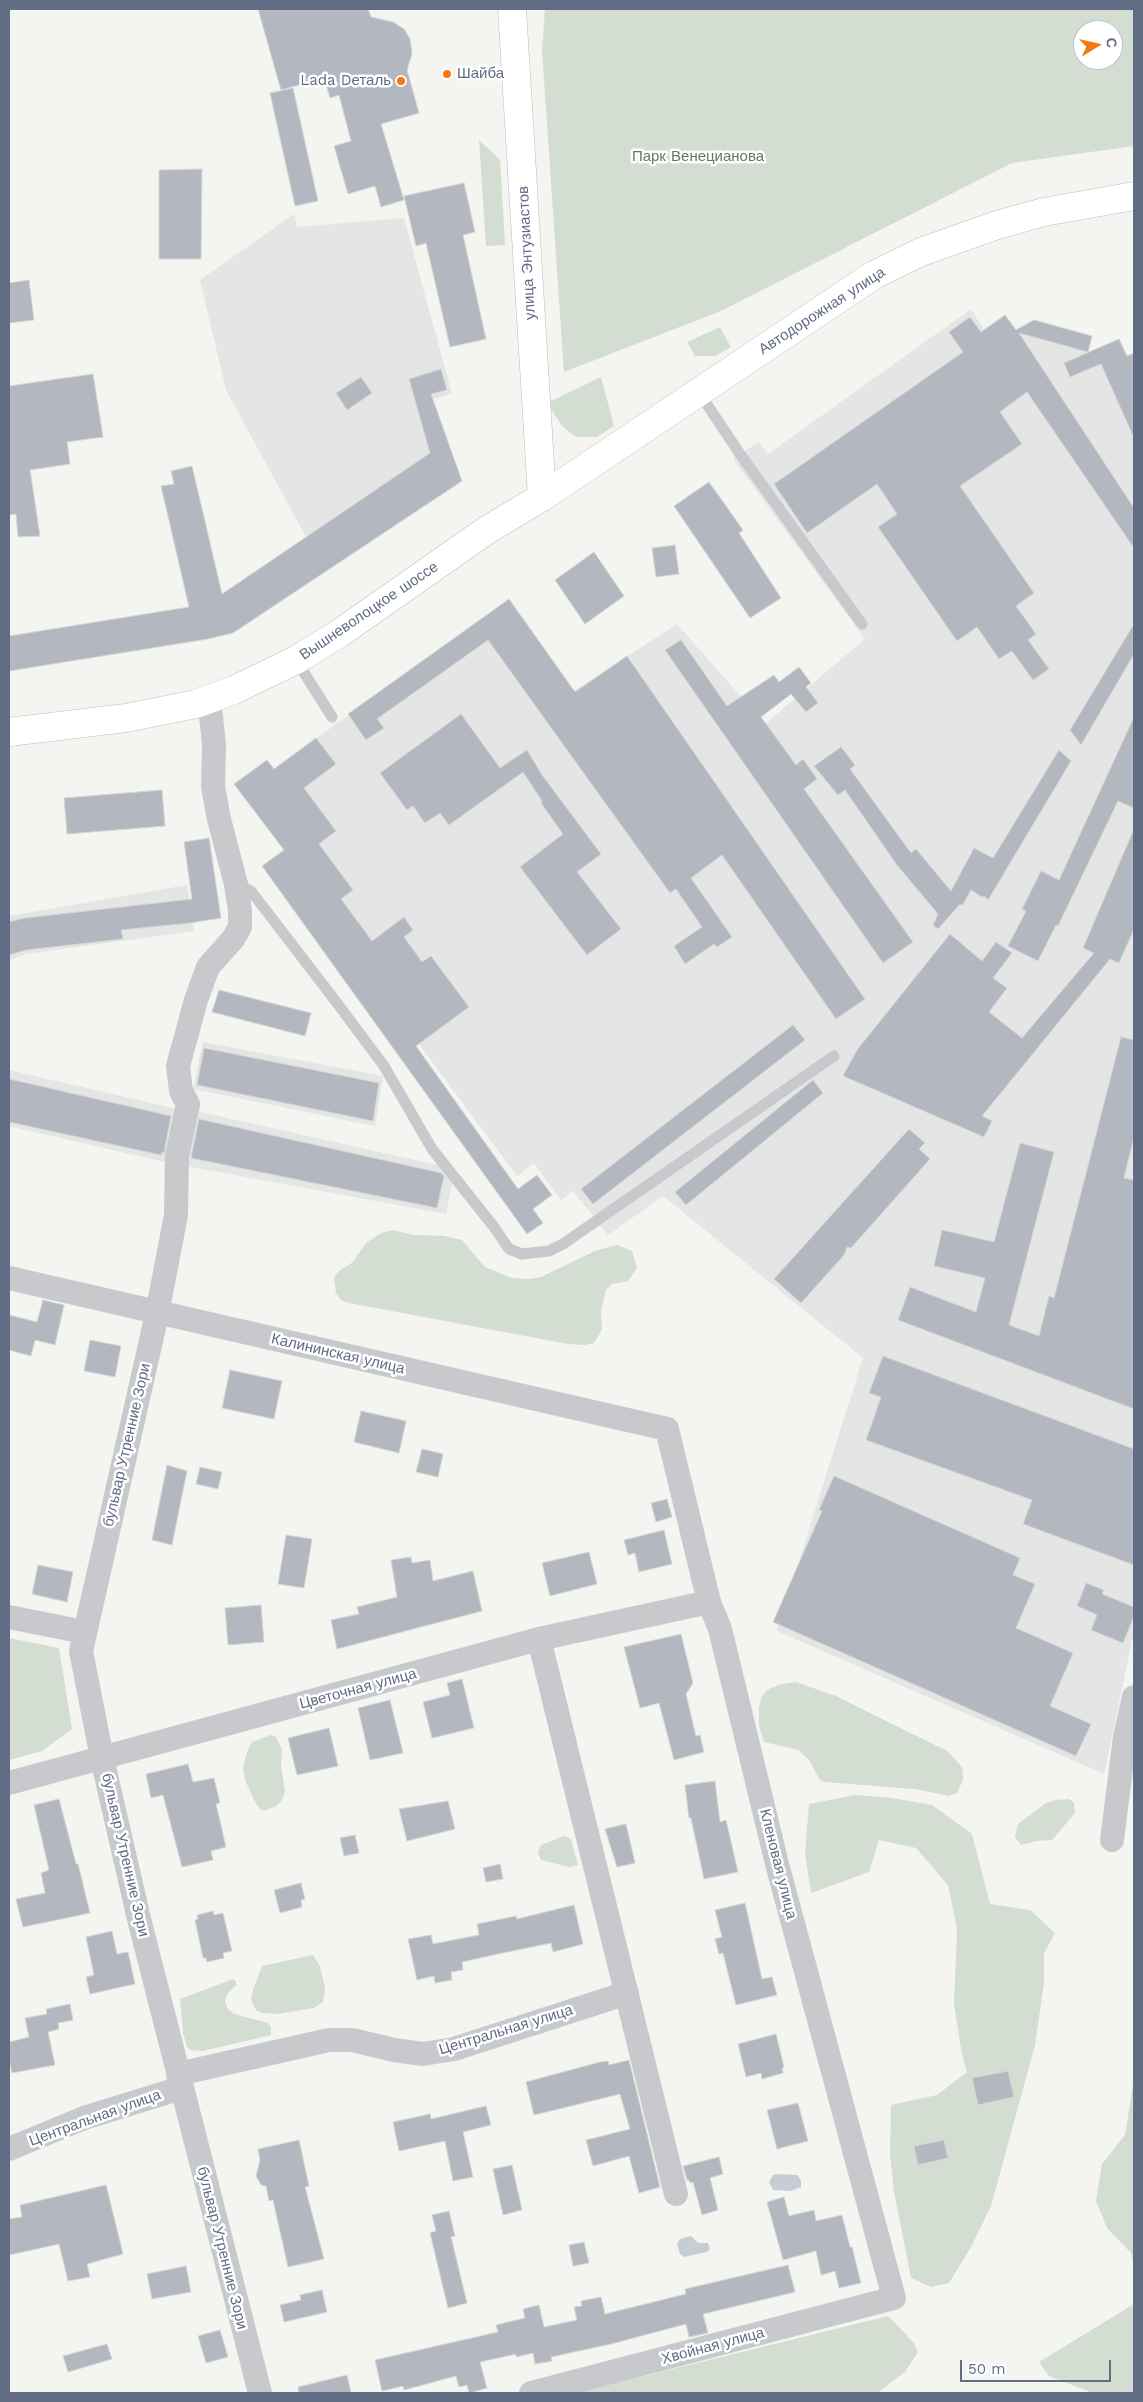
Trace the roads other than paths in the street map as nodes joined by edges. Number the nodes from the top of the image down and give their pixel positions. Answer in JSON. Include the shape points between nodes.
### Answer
{"nodes":[{"id":1,"x":512,"y":9,"type":"edge"},
{"id":2,"x":1134,"y":196,"type":"edge"},
{"id":3,"x":698,"y":391,"type":"junction"},
{"id":4,"x":542,"y":497,"type":"junction"},
{"id":5,"x":862,"y":624,"type":"dead end"},
{"id":6,"x":296,"y":660,"type":"junction"},
{"id":7,"x":209,"y":699,"type":"junction"},
{"id":8,"x":332,"y":717,"type":"dead end"},
{"id":9,"x":9,"y":732,"type":"edge"},
{"id":10,"x":236,"y":884,"type":"junction"},
{"id":11,"x":834,"y":1056,"type":"dead end"},
{"id":12,"x":9,"y":1278,"type":"edge"},
{"id":13,"x":157,"y":1314,"type":"junction"},
{"id":14,"x":667,"y":1428,"type":"joint"},
{"id":15,"x":709,"y":1602,"type":"junction"},
{"id":16,"x":9,"y":1617,"type":"edge"},
{"id":17,"x":84,"y":1632,"type":"junction"},
{"id":18,"x":539,"y":1640,"type":"junction"},
{"id":19,"x":1134,"y":1698,"type":"edge"},
{"id":20,"x":102,"y":1758,"type":"junction"},
{"id":21,"x":9,"y":1784,"type":"edge"},
{"id":22,"x":1112,"y":1840,"type":"dead end"},
{"id":23,"x":627,"y":1993,"type":"junction"},
{"id":24,"x":180,"y":2081,"type":"junction"},
{"id":25,"x":9,"y":2149,"type":"edge"},
{"id":26,"x":676,"y":2194,"type":"dead end"},
{"id":27,"x":894,"y":2298,"type":"joint"},
{"id":28,"x":260,"y":2393,"type":"edge"},
{"id":29,"x":531,"y":2393,"type":"edge"}],
"edges":[{"from":1,"to":4,"type":"main road","name":"улица Энтузиастов"},
{"from":2,"to":3,"type":"main road","name":"Автодорожная улица","via":[[1035,214],[921,252],[874,275]]},
{"from":3,"to":4,"type":"main road","name":"Автодорожная улица"},
{"from":3,"to":5,"type":"lane"},
{"from":4,"to":6,"type":"main road","name":"Вышневолоцкое шоссе","via":[[487,530],[340,634]]},
{"from":6,"to":7,"type":"main road","name":"Вышневолоцкое шоссе"},
{"from":6,"to":8,"type":"lane"},
{"from":7,"to":9,"type":"main road","name":"Вышневолоцкое шоссе","via":[[126,718]]},
{"from":7,"to":10,"type":"street","name":"бульвар Утренние Зори","via":[[214,744],[213,787]]},
{"from":10,"to":11,"type":"lane","via":[[251,891],[337,1002],[384,1066],[432,1149],[509,1249],[522,1254],[549,1251],[563,1244]]},
{"from":10,"to":13,"type":"street","name":"бульвар Утренние Зори","via":[[240,927],[208,967],[178,1066],[181,1091],[188,1104],[177,1156],[176,1215]]},
{"from":12,"to":13,"type":"street","name":"Калининская улица"},
{"from":13,"to":14,"type":"street","name":"Калининская улица"},
{"from":13,"to":17,"type":"street","name":"бульвар Утренние Зори"},
{"from":14,"to":15,"type":"street","name":"Кленовая улица"},
{"from":15,"to":18,"type":"street","name":"Цветочная улица"},
{"from":15,"to":27,"type":"street","name":"Кленовая улица","via":[[720,1628],[777,1864]]},
{"from":16,"to":17,"type":"street"},
{"from":17,"to":20,"type":"street","name":"бульвар Утренние Зори","via":[[82,1651]]},
{"from":18,"to":20,"type":"street","name":"Цветочная улица"},
{"from":18,"to":23,"type":"street"},
{"from":19,"to":22,"type":"street","via":[[1125,1737]]},
{"from":20,"to":21,"type":"street","name":"Цветочная улица"},
{"from":20,"to":24,"type":"street","name":"бульвар Утренние Зори","via":[[136,1910]]},
{"from":23,"to":24,"type":"street","name":"Центральная улица","via":[[454,2049],[423,2054],[352,2040],[329,2040]]},
{"from":23,"to":26,"type":"street"},
{"from":24,"to":25,"type":"street","name":"Центральная улица"},
{"from":24,"to":28,"type":"street","name":"бульвар Утренние Зори"},
{"from":27,"to":29,"type":"street","name":"Хвойная улица"}]}
